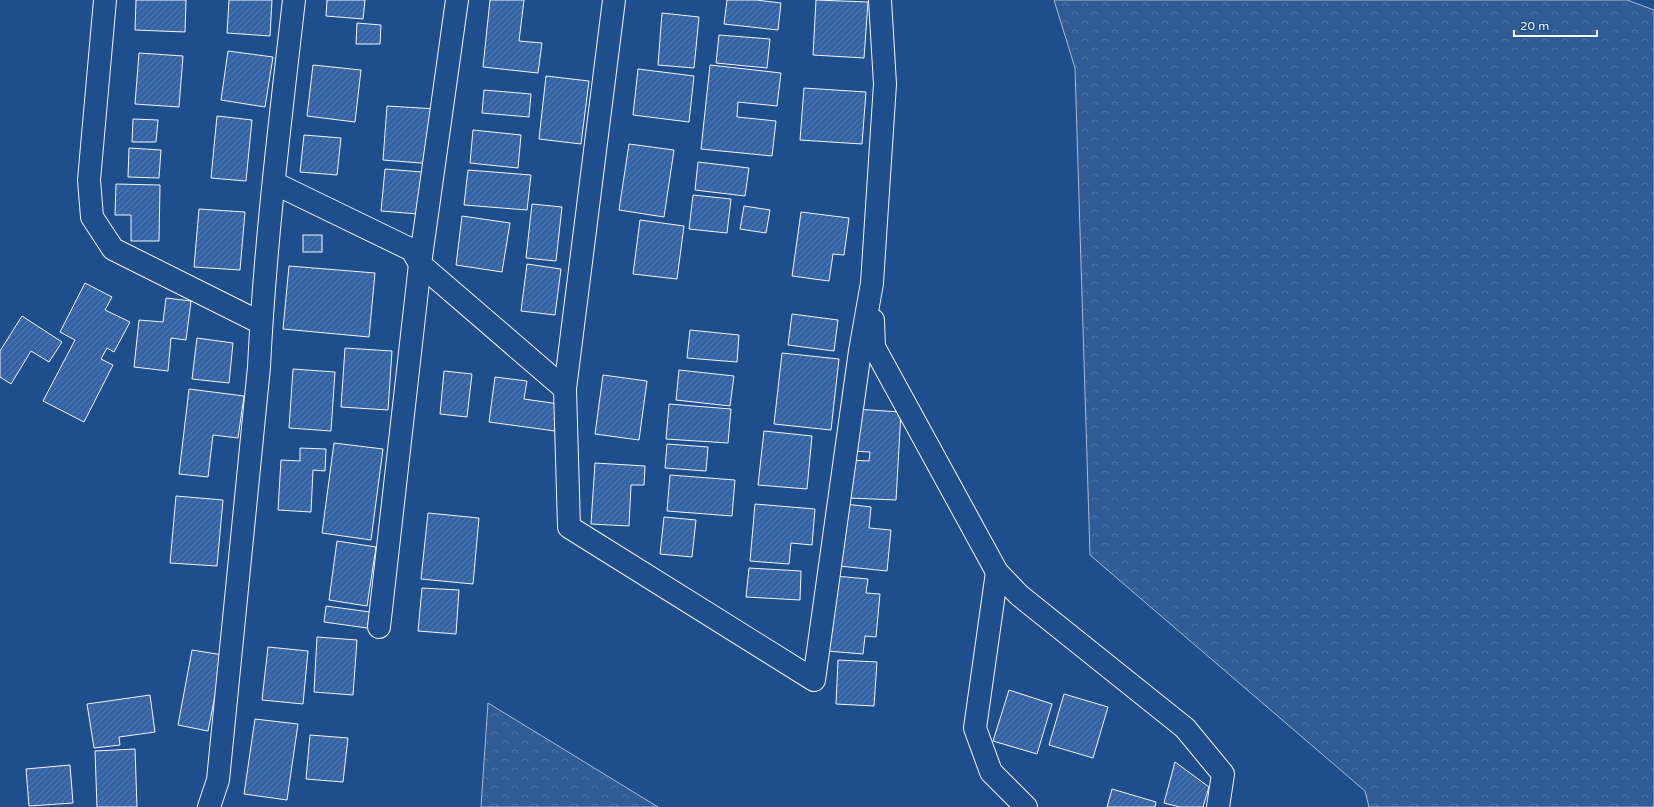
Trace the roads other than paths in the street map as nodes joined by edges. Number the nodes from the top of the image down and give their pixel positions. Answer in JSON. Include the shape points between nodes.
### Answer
{"nodes":[{"id":1,"x":105,"y":0,"type":"edge"},
{"id":2,"x":294,"y":0,"type":"edge"},
{"id":3,"x":457,"y":0,"type":"edge"},
{"id":4,"x":614,"y":0,"type":"edge"},
{"id":5,"x":880,"y":0,"type":"edge"},
{"id":6,"x":274,"y":183,"type":"junction"},
{"id":7,"x":420,"y":264,"type":"junction"},
{"id":8,"x":872,"y":283,"type":"junction"},
{"id":9,"x":261,"y":323,"type":"junction"},
{"id":10,"x":565,"y":389,"type":"junction"},
{"id":11,"x":997,"y":572,"type":"junction"},
{"id":12,"x":379,"y":627,"type":"dead end"},
{"id":13,"x":209,"y":807,"type":"edge"},
{"id":14,"x":1026,"y":807,"type":"edge"},
{"id":15,"x":1218,"y":807,"type":"edge"}],
"edges":[{"from":1,"to":9,"type":"street","via":[[89,180],[92,217],[113,249]]},
{"from":2,"to":6,"type":"street"},
{"from":3,"to":7,"type":"street"},
{"from":4,"to":10,"type":"street"},
{"from":5,"to":8,"type":"street","via":[[885,84]]},
{"from":6,"to":7,"type":"street","via":[[412,250]]},
{"from":6,"to":9,"type":"street"},
{"from":7,"to":10,"type":"street"},
{"from":7,"to":12,"type":"street"},
{"from":8,"to":10,"type":"street","via":[[860,351],[814,680],[569,528]]},
{"from":8,"to":11,"type":"street","via":[[874,347]]},
{"from":9,"to":13,"type":"street","via":[[218,780]]},
{"from":11,"to":14,"type":"street","via":[[975,728],[991,772]]},
{"from":11,"to":15,"type":"street","via":[[1019,595],[1185,728],[1223,774]]}]}
